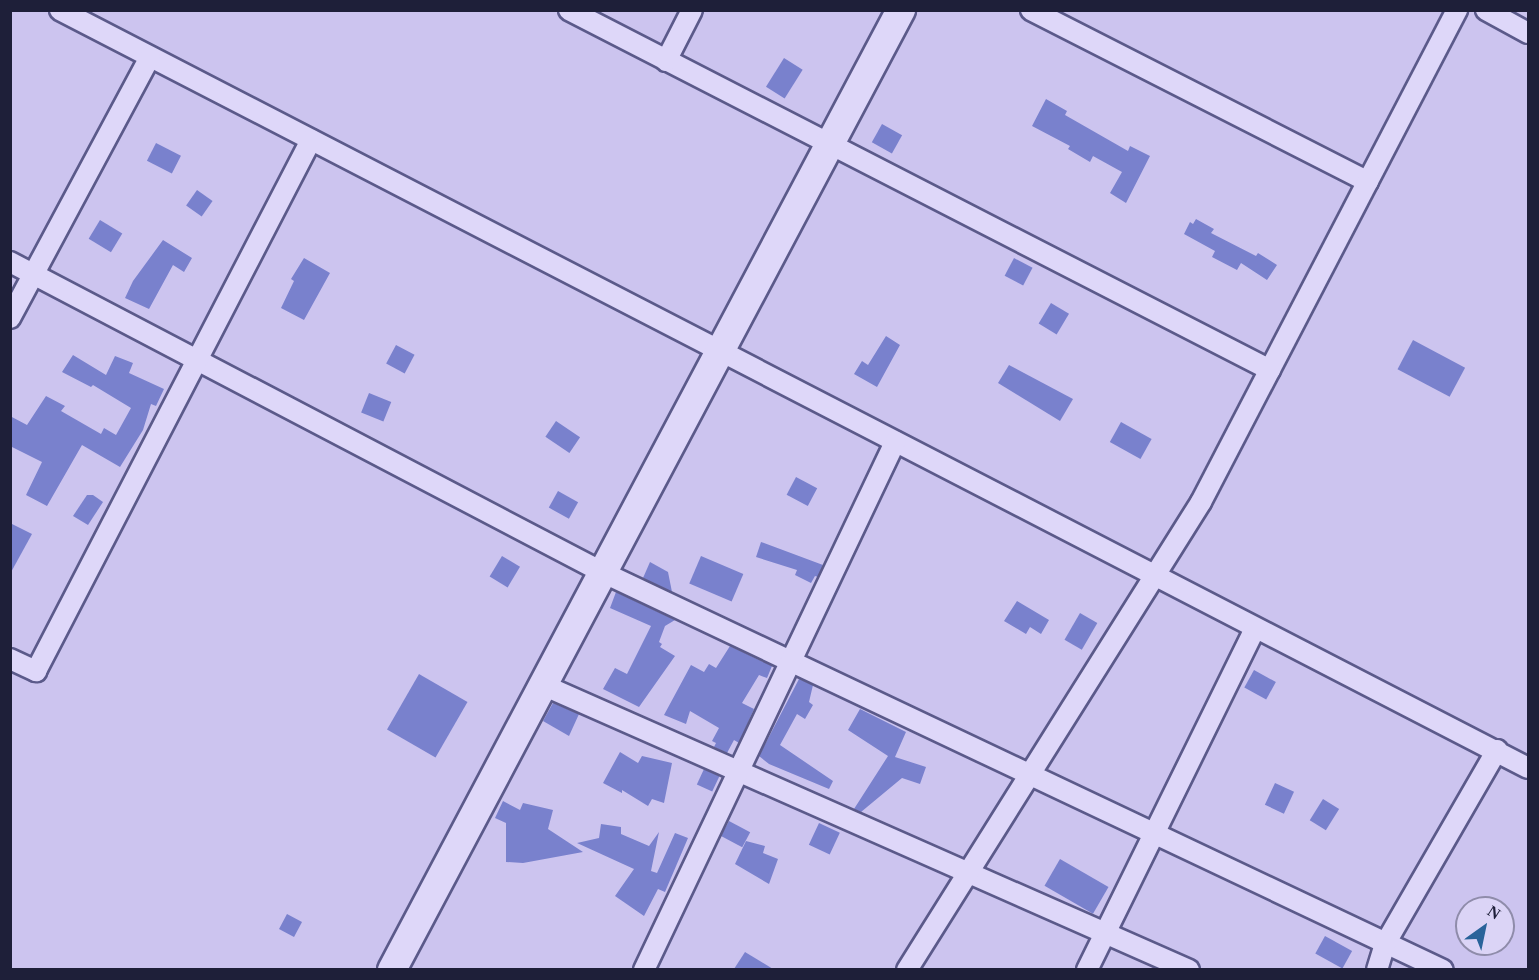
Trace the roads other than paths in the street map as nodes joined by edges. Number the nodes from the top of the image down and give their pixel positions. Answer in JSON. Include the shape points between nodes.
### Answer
{"nodes":[{"id":1,"x":60,"y":10,"type":"edge"},
{"id":2,"x":569,"y":10,"type":"edge"},
{"id":3,"x":692,"y":10,"type":"edge"},
{"id":4,"x":901,"y":10,"type":"edge"},
{"id":5,"x":1031,"y":10,"type":"edge"},
{"id":6,"x":1457,"y":10,"type":"edge"},
{"id":7,"x":1486,"y":10,"type":"edge"},
{"id":8,"x":1528,"y":33,"type":"edge"},
{"id":9,"x":150,"y":57,"type":"junction"},
{"id":10,"x":666,"y":61,"type":"junction"},
{"id":11,"x":311,"y":140,"type":"junction"},
{"id":12,"x":830,"y":144,"type":"junction"},
{"id":13,"x":1368,"y":183,"type":"junction"},
{"id":14,"x":10,"y":262,"type":"edge"},
{"id":15,"x":34,"y":274,"type":"junction"},
{"id":16,"x":10,"y":318,"type":"edge"},
{"id":17,"x":719,"y":351,"type":"junction"},
{"id":18,"x":197,"y":360,"type":"junction"},
{"id":19,"x":1270,"y":370,"type":"junction"},
{"id":20,"x":895,"y":442,"type":"junction"},
{"id":21,"x":602,"y":572,"type":"junction"},
{"id":22,"x":1155,"y":577,"type":"junction"},
{"id":23,"x":1254,"y":628,"type":"junction"},
{"id":24,"x":10,"y":658,"type":"edge"},
{"id":25,"x":790,"y":662,"type":"junction"},
{"id":26,"x":543,"y":685,"type":"junction"},
{"id":27,"x":1497,"y":750,"type":"junction"},
{"id":28,"x":1528,"y":768,"type":"edge"},
{"id":29,"x":738,"y":770,"type":"junction"},
{"id":30,"x":1029,"y":775,"type":"junction"},
{"id":31,"x":1153,"y":834,"type":"junction"},
{"id":32,"x":969,"y":871,"type":"junction"},
{"id":33,"x":1106,"y":932,"type":"junction"},
{"id":34,"x":1385,"y":944,"type":"junction"},
{"id":35,"x":392,"y":969,"type":"edge"},
{"id":36,"x":644,"y":969,"type":"edge"},
{"id":37,"x":907,"y":969,"type":"edge"},
{"id":38,"x":1087,"y":969,"type":"edge"},
{"id":39,"x":1189,"y":969,"type":"edge"},
{"id":40,"x":1377,"y":969,"type":"edge"},
{"id":41,"x":1443,"y":969,"type":"edge"}],
"edges":[{"from":1,"to":9,"type":"street"},
{"from":2,"to":10,"type":"street"},
{"from":3,"to":10,"type":"street"},
{"from":4,"to":12,"type":"street"},
{"from":5,"to":13,"type":"street"},
{"from":6,"to":13,"type":"street"},
{"from":7,"to":8,"type":"street"},
{"from":9,"to":11,"type":"street"},
{"from":9,"to":15,"type":"street"},
{"from":10,"to":12,"type":"street"},
{"from":11,"to":17,"type":"street"},
{"from":11,"to":18,"type":"street"},
{"from":12,"to":17,"type":"street"},
{"from":12,"to":19,"type":"street"},
{"from":13,"to":19,"type":"street"},
{"from":14,"to":15,"type":"street"},
{"from":15,"to":16,"type":"street"},
{"from":15,"to":18,"type":"street"},
{"from":17,"to":20,"type":"street"},
{"from":17,"to":21,"type":"street"},
{"from":18,"to":21,"type":"street"},
{"from":18,"to":24,"type":"street","via":[[36,671]]},
{"from":19,"to":22,"type":"street","via":[[1201,502]]},
{"from":20,"to":22,"type":"street"},
{"from":20,"to":25,"type":"street"},
{"from":21,"to":25,"type":"street"},
{"from":21,"to":26,"type":"street"},
{"from":22,"to":23,"type":"street"},
{"from":22,"to":30,"type":"street"},
{"from":23,"to":27,"type":"street"},
{"from":23,"to":31,"type":"street"},
{"from":25,"to":29,"type":"street"},
{"from":25,"to":30,"type":"street"},
{"from":26,"to":29,"type":"street"},
{"from":26,"to":35,"type":"street"},
{"from":27,"to":28,"type":"street"},
{"from":27,"to":34,"type":"street"},
{"from":29,"to":32,"type":"street"},
{"from":29,"to":36,"type":"street"},
{"from":30,"to":31,"type":"street"},
{"from":30,"to":32,"type":"street"},
{"from":31,"to":33,"type":"street"},
{"from":31,"to":34,"type":"street"},
{"from":32,"to":33,"type":"street"},
{"from":32,"to":37,"type":"street"},
{"from":33,"to":38,"type":"street"},
{"from":33,"to":39,"type":"street"},
{"from":34,"to":40,"type":"street"},
{"from":34,"to":41,"type":"street"}]}
